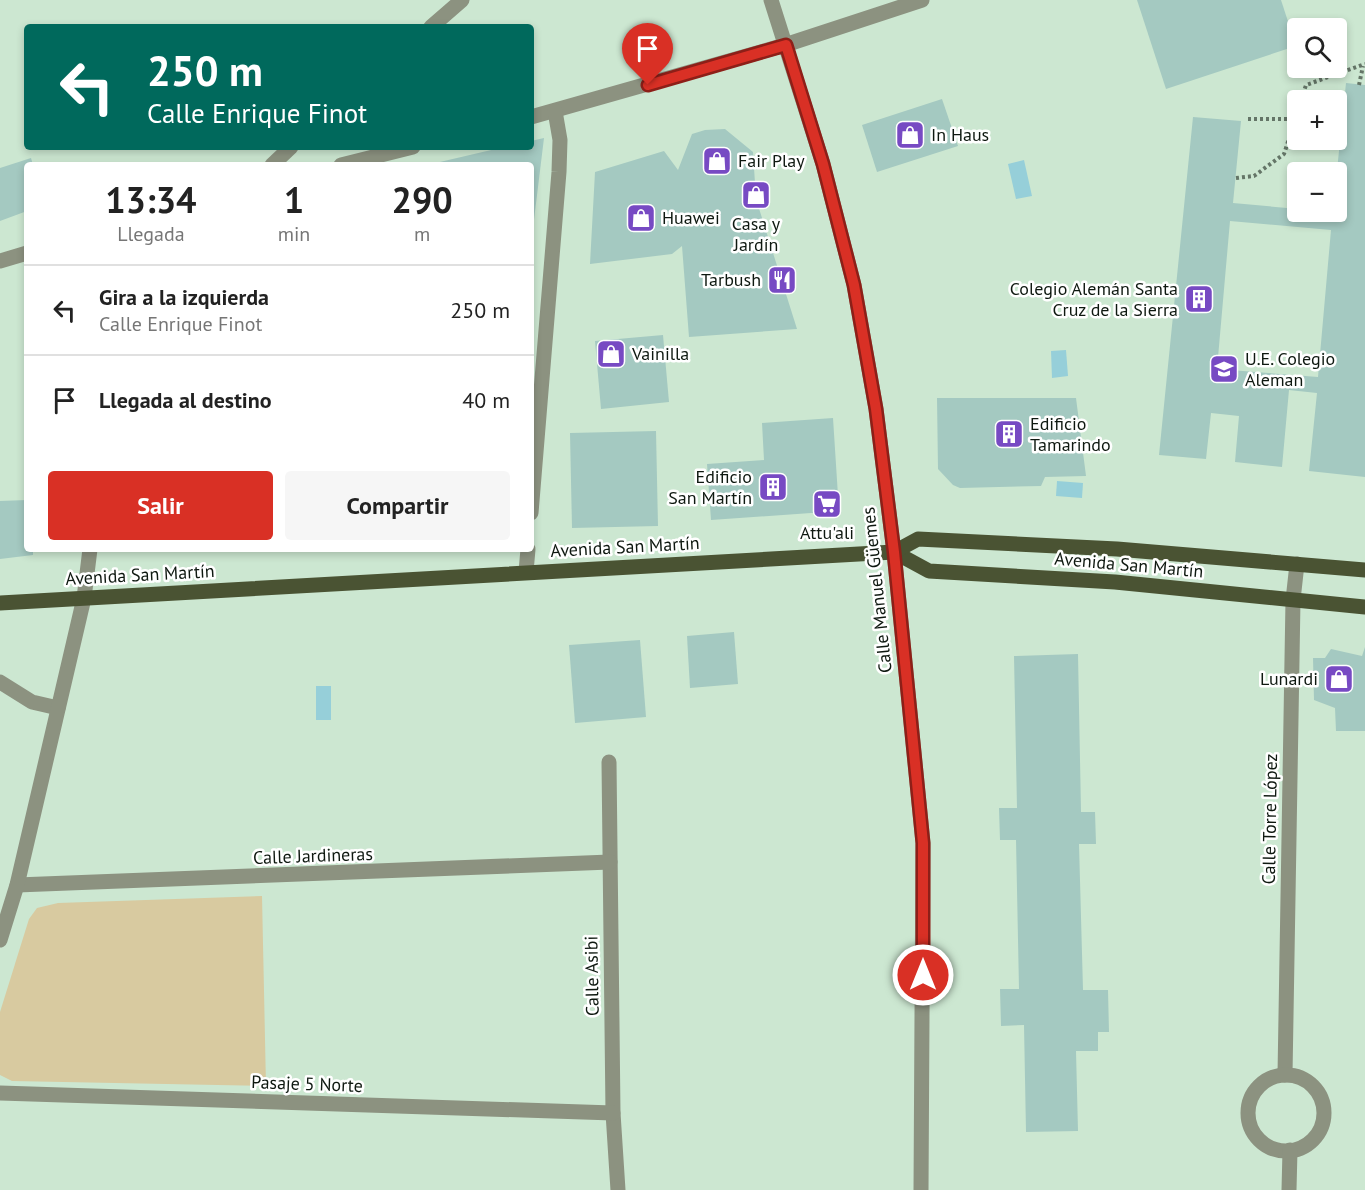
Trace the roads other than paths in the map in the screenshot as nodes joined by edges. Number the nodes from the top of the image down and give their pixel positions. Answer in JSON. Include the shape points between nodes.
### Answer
{"nodes":[{"id":1,"x":462,"y":0,"type":"edge"},
{"id":2,"x":771,"y":0,"type":"edge"},
{"id":3,"x":922,"y":0,"type":"edge"},
{"id":4,"x":434,"y":24,"type":"edge"},
{"id":5,"x":786,"y":45,"type":"junction"},
{"id":6,"x":555,"y":111,"type":"junction"},
{"id":7,"x":534,"y":116,"type":"edge"},
{"id":8,"x":288,"y":150,"type":"edge"},
{"id":9,"x":401,"y":150,"type":"edge"},
{"id":10,"x":275,"y":162,"type":"edge"},
{"id":11,"x":353,"y":162,"type":"edge"},
{"id":12,"x":24,"y":254,"type":"edge"},
{"id":13,"x":0,"y":261,"type":"edge"},
{"id":14,"x":534,"y":476,"type":"edge"},
{"id":15,"x":90,"y":552,"type":"edge"},
{"id":16,"x":528,"y":552,"type":"edge"},
{"id":17,"x":894,"y":552,"type":"junction"},
{"id":18,"x":1297,"y":564,"type":"junction"},
{"id":19,"x":1365,"y":570,"type":"edge"},
{"id":20,"x":526,"y":572,"type":"junction"},
{"id":21,"x":84,"y":598,"type":"junction"},
{"id":22,"x":1293,"y":600,"type":"junction"},
{"id":23,"x":0,"y":603,"type":"edge"},
{"id":24,"x":1365,"y":607,"type":"edge"},
{"id":25,"x":0,"y":682,"type":"edge"},
{"id":26,"x":58,"y":708,"type":"junction"},
{"id":27,"x":609,"y":762,"type":"dead end"},
{"id":28,"x":610,"y":862,"type":"junction"},
{"id":29,"x":17,"y":885,"type":"junction"},
{"id":30,"x":0,"y":940,"type":"edge"},
{"id":31,"x":1285,"y":1075,"type":"junction"},
{"id":32,"x":0,"y":1093,"type":"edge"},
{"id":33,"x":613,"y":1113,"type":"junction"},
{"id":34,"x":1290,"y":1150,"type":"junction"},
{"id":35,"x":618,"y":1190,"type":"edge"},
{"id":36,"x":921,"y":1190,"type":"edge"},
{"id":37,"x":1288,"y":1190,"type":"edge"}],
"edges":[{"from":1,"to":4,"type":"street"},
{"from":2,"to":5,"type":"street","name":"Calle Manuel Güemes"},
{"from":3,"to":5,"type":"street"},
{"from":5,"to":6,"type":"street"},
{"from":5,"to":17,"type":"street","name":"Calle Manuel Güemes","via":[[823,164],[854,285],[876,409]]},
{"from":6,"to":7,"type":"street"},
{"from":6,"to":14,"type":"street","via":[[560,140],[559,172]]},
{"from":8,"to":10,"type":"street"},
{"from":9,"to":11,"type":"street"},
{"from":12,"to":13,"type":"street"},
{"from":15,"to":21,"type":"street"},
{"from":16,"to":20,"type":"street"},
{"from":17,"to":18,"type":"main road","name":"Avenida San Martín","via":[[918,539],[1117,549]]},
{"from":17,"to":20,"type":"main road","name":"Avenida San Martín"},
{"from":17,"to":22,"type":"main road","name":"Avenida San Martín","via":[[929,571],[1114,582]]},
{"from":17,"to":36,"type":"street","name":"Calle Manuel Güemes","via":[[923,843]]},
{"from":18,"to":19,"type":"main road","name":"Avenida San Martín"},
{"from":18,"to":22,"type":"street","name":"Calle Torre López"},
{"from":20,"to":21,"type":"main road","name":"Avenida San Martín"},
{"from":21,"to":23,"type":"main road","name":"Avenida San Martín"},
{"from":21,"to":26,"type":"street"},
{"from":22,"to":24,"type":"main road","name":"Avenida San Martín"},
{"from":22,"to":31,"type":"street","name":"Calle Torre López"},
{"from":25,"to":26,"type":"street","via":[[32,702]]},
{"from":26,"to":29,"type":"street"},
{"from":27,"to":28,"type":"street","name":"Calle Asibi"},
{"from":28,"to":29,"type":"street","name":"Calle Jardineras"},
{"from":28,"to":33,"type":"street","name":"Calle Asibi"},
{"from":29,"to":30,"type":"street"},
{"from":31,"to":34,"type":"street","via":[[1312,1084],[1324,1110],[1315,1137]]},
{"from":31,"to":34,"type":"street","via":[[1263,1083],[1254,1092],[1248,1115],[1257,1138],[1278,1150]]},
{"from":32,"to":33,"type":"street","name":"Pasaje 5 Norte"},
{"from":33,"to":35,"type":"street","name":"Calle Asibi"},
{"from":34,"to":37,"type":"street"}]}
